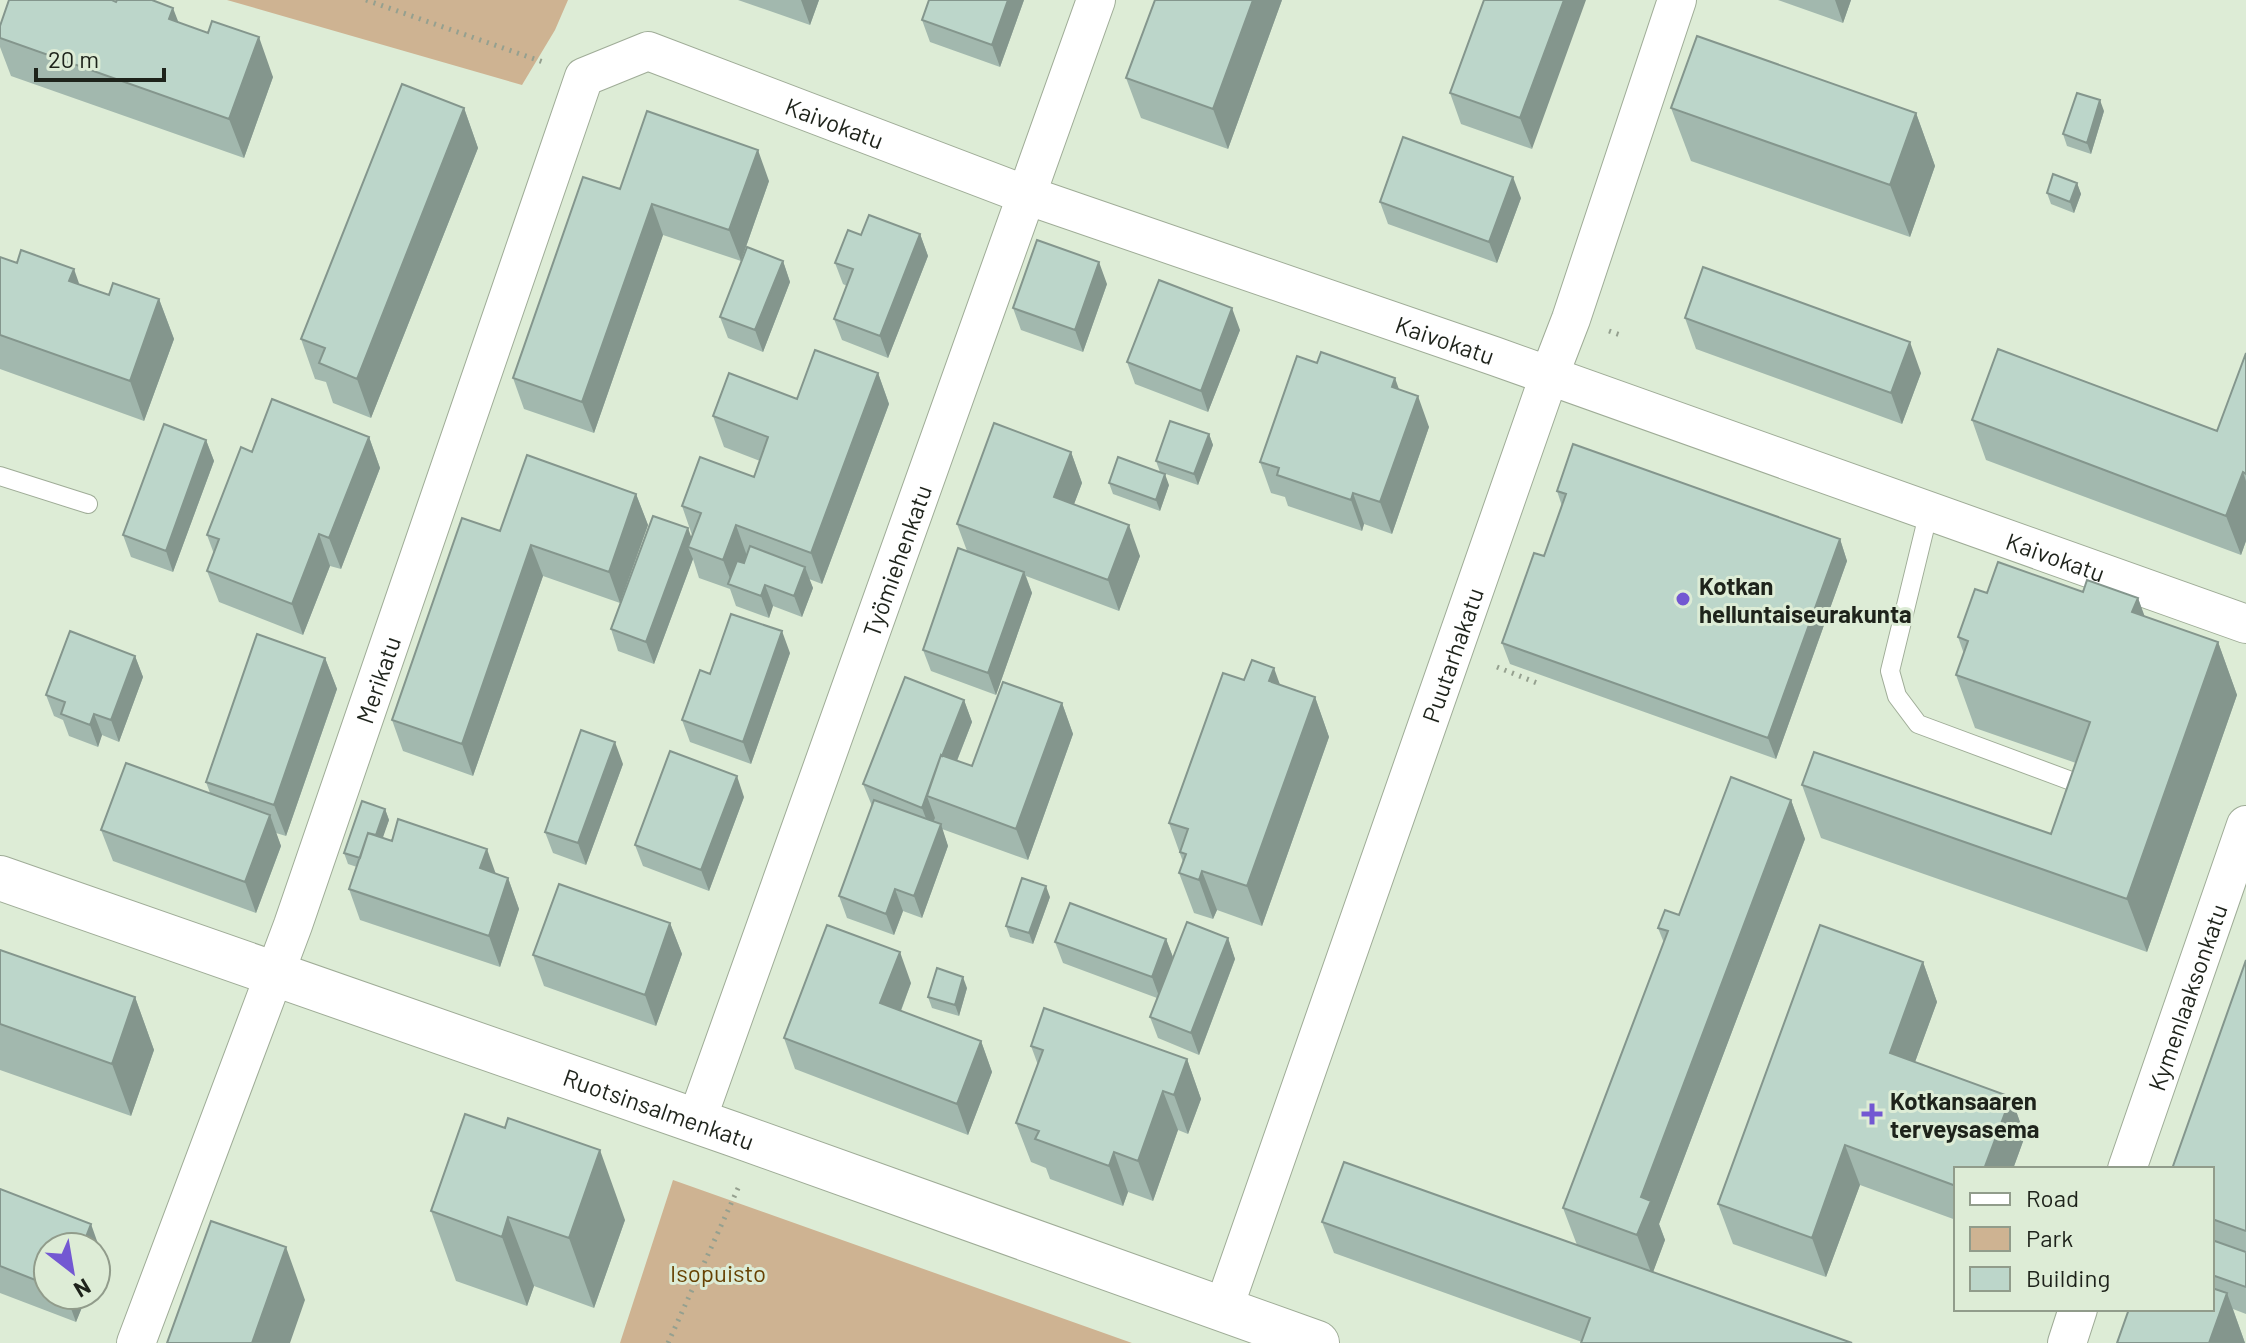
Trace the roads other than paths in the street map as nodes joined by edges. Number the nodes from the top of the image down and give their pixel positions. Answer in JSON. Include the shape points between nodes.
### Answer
{"nodes":[{"id":1,"x":1096,"y":0,"type":"edge"},
{"id":2,"x":1677,"y":0,"type":"edge"},
{"id":3,"x":648,"y":51,"type":"joint"},
{"id":4,"x":1026,"y":195,"type":"junction"},
{"id":5,"x":1549,"y":376,"type":"junction"},
{"id":6,"x":0,"y":476,"type":"edge"},
{"id":7,"x":88,"y":504,"type":"dead end"},
{"id":8,"x":1929,"y":511,"type":"junction"},
{"id":9,"x":2246,"y":624,"type":"edge"},
{"id":10,"x":2082,"y":785,"type":"edge"},
{"id":11,"x":2246,"y":825,"type":"edge"},
{"id":12,"x":0,"y":878,"type":"edge"},
{"id":13,"x":276,"y":973,"type":"junction"},
{"id":14,"x":696,"y":1122,"type":"junction"},
{"id":15,"x":2128,"y":1167,"type":"edge"},
{"id":16,"x":1223,"y":1310,"type":"junction"},
{"id":17,"x":2077,"y":1311,"type":"edge"},
{"id":18,"x":136,"y":1343,"type":"edge"},
{"id":19,"x":1317,"y":1343,"type":"edge"},
{"id":20,"x":2067,"y":1343,"type":"edge"}],
"edges":[{"from":1,"to":4,"type":"street","name":"Työmiehenkatu"},
{"from":2,"to":5,"type":"street","name":"Puutarhakatu"},
{"from":3,"to":4,"type":"street","name":"Kaivokatu"},
{"from":3,"to":13,"type":"street","name":"Merikatu","via":[[584,77]]},
{"from":4,"to":5,"type":"street","name":"Kaivokatu"},
{"from":4,"to":14,"type":"street","name":"Työmiehenkatu"},
{"from":5,"to":8,"type":"street","name":"Kaivokatu"},
{"from":5,"to":16,"type":"street","name":"Puutarhakatu"},
{"from":6,"to":7,"type":"lane"},
{"from":8,"to":9,"type":"street","name":"Kaivokatu"},
{"from":8,"to":10,"type":"lane","via":[[1890,671],[1897,696],[1918,724]]},
{"from":11,"to":15,"type":"street","name":"Kymenlaaksonkatu"},
{"from":12,"to":13,"type":"street","name":"Ruotsinsalmenkatu"},
{"from":13,"to":14,"type":"street","name":"Ruotsinsalmenkatu"},
{"from":13,"to":18,"type":"street","name":"Merikatu"},
{"from":14,"to":16,"type":"street","name":"Ruotsinsalmenkatu"},
{"from":16,"to":19,"type":"street","name":"Ruotsinsalmenkatu"},
{"from":17,"to":20,"type":"street"}]}
